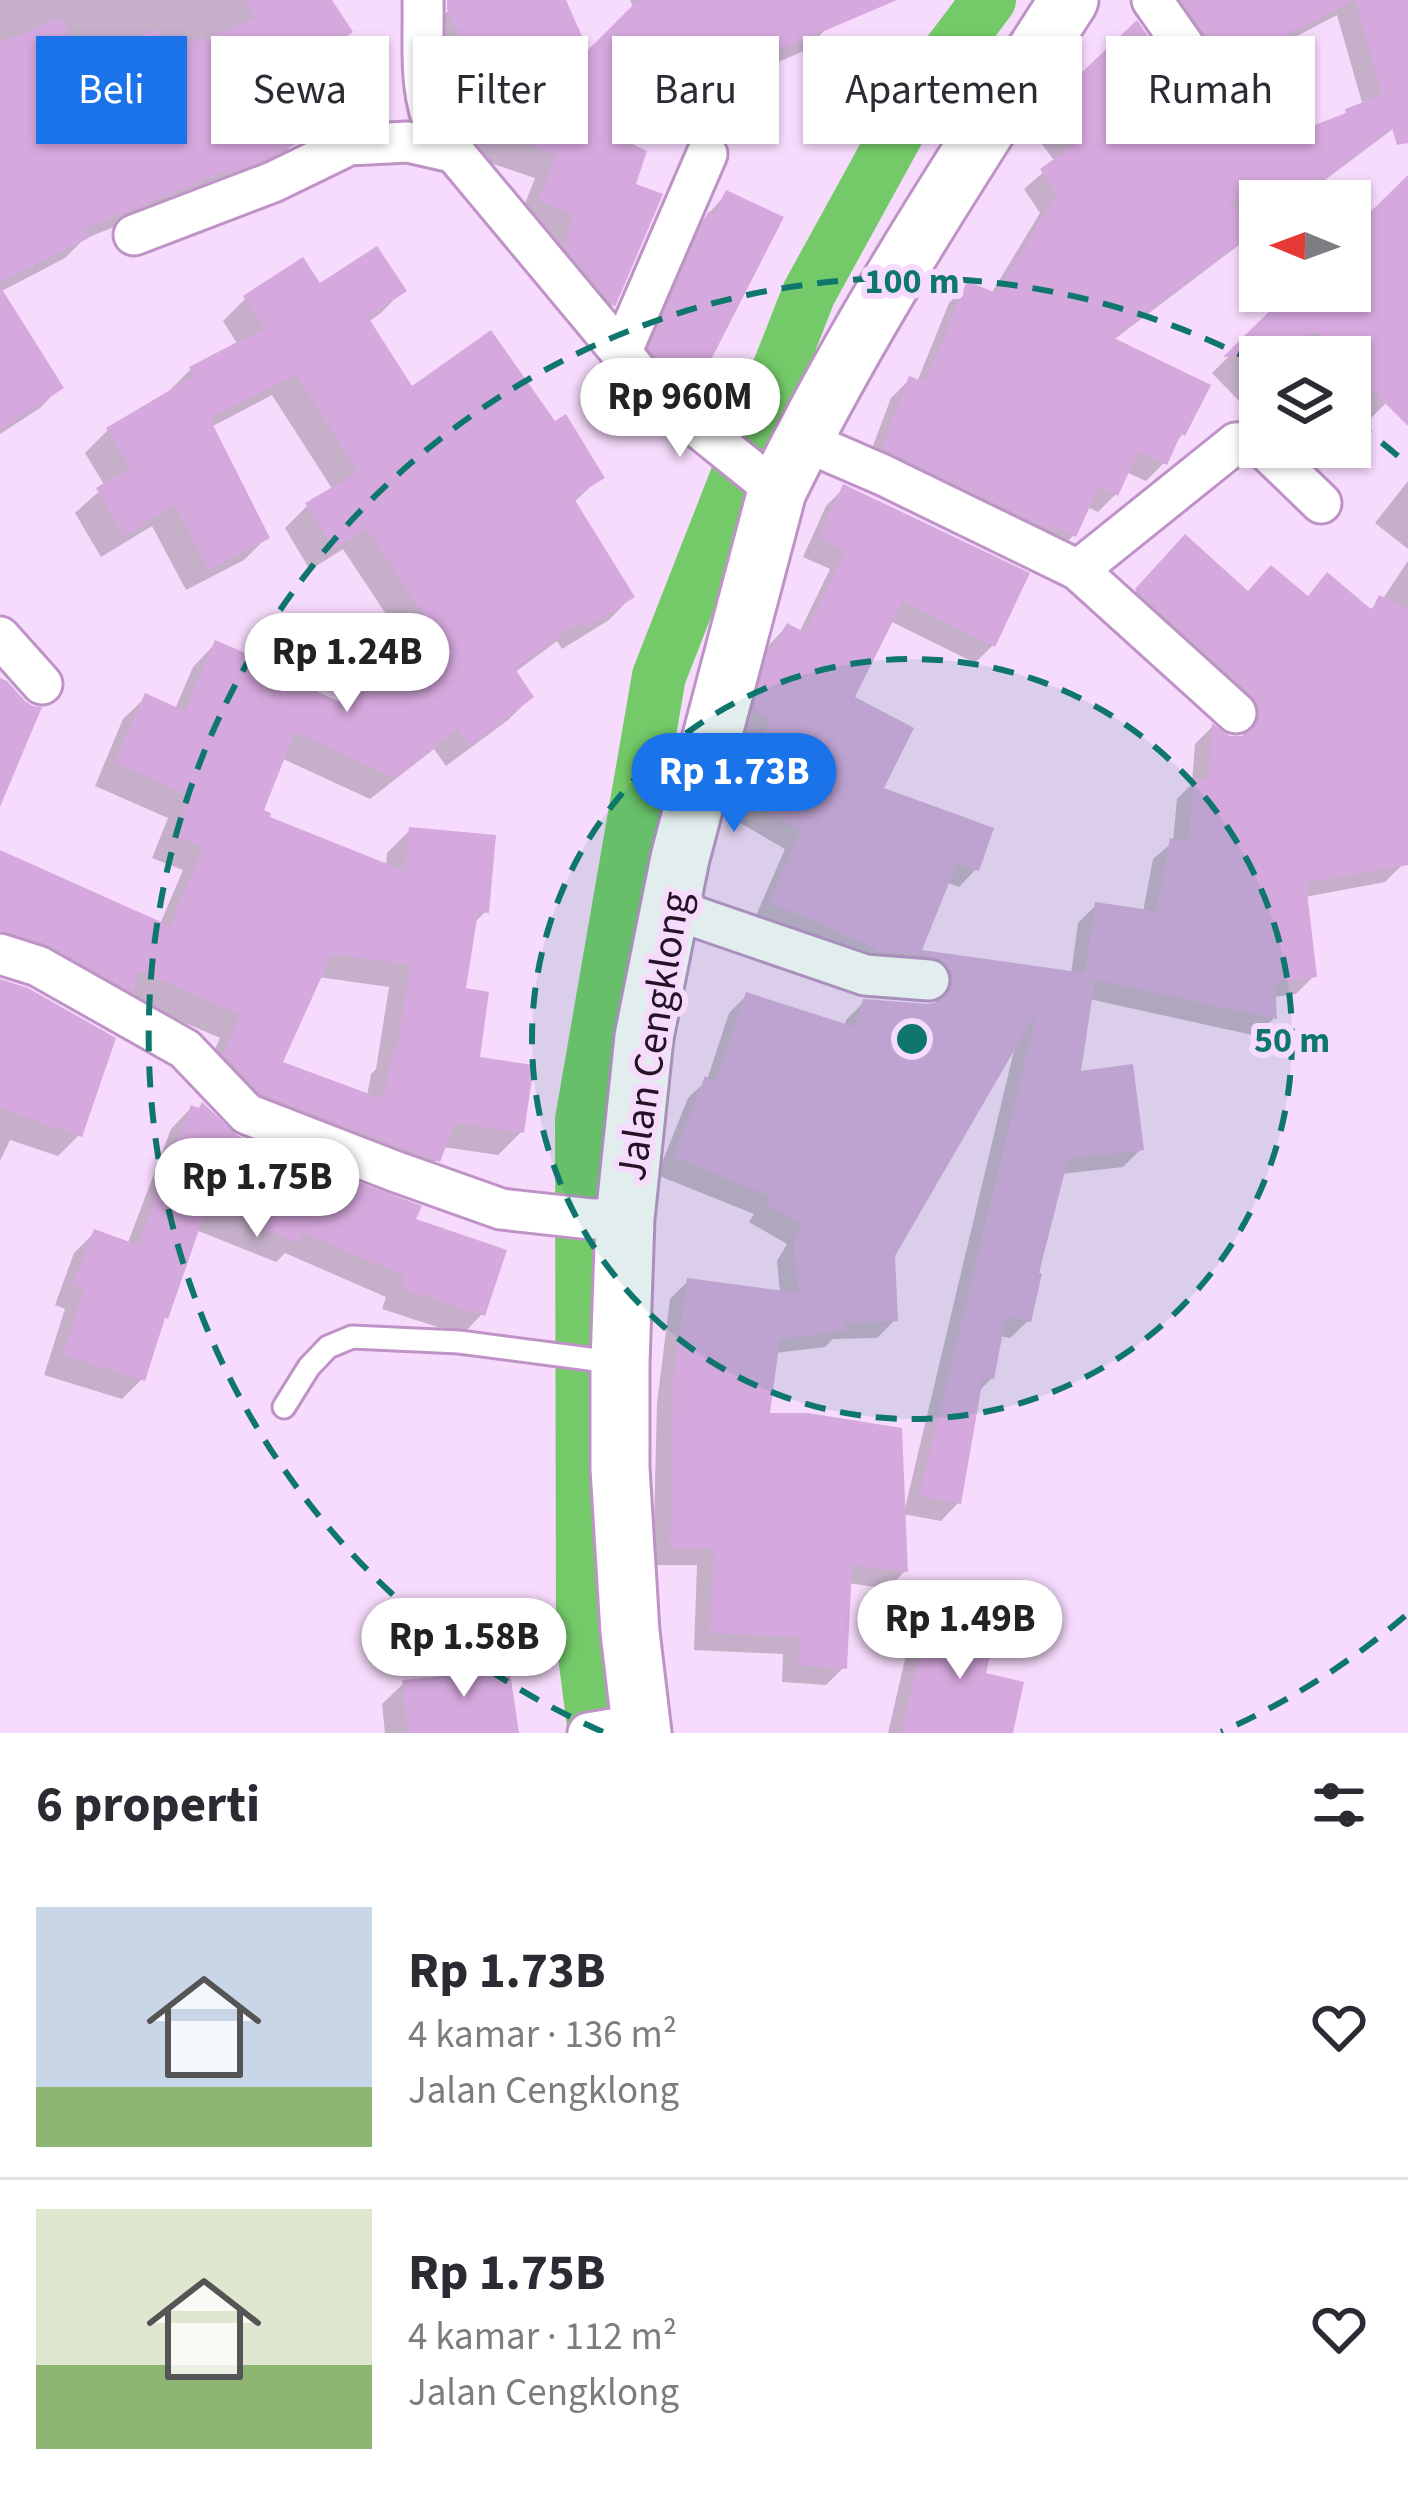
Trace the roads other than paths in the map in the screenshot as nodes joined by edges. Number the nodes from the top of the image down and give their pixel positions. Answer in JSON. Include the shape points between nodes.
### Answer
{"nodes":[{"id":1,"x":423,"y":0,"type":"edge"},
{"id":2,"x":1069,"y":0,"type":"edge"},
{"id":3,"x":1152,"y":0,"type":"edge"},
{"id":4,"x":1177,"y":36,"type":"edge"},
{"id":5,"x":452,"y":152,"type":"junction"},
{"id":6,"x":707,"y":154,"type":"dead end"},
{"id":7,"x":134,"y":235,"type":"dead end"},
{"id":8,"x":621,"y":352,"type":"junction"},
{"id":9,"x":802,"y":440,"type":"junction"},
{"id":10,"x":1239,"y":443,"type":"edge"},
{"id":11,"x":1285,"y":468,"type":"edge"},
{"id":12,"x":764,"y":479,"type":"junction"},
{"id":13,"x":1321,"y":502,"type":"dead end"},
{"id":14,"x":1078,"y":570,"type":"junction"},
{"id":15,"x":0,"y":637,"type":"edge"},
{"id":16,"x":42,"y":684,"type":"dead end"},
{"id":17,"x":1236,"y":713,"type":"dead end"},
{"id":18,"x":670,"y":908,"type":"junction"},
{"id":19,"x":0,"y":954,"type":"edge"},
{"id":20,"x":929,"y":980,"type":"dead end"},
{"id":21,"x":608,"y":1218,"type":"junction"},
{"id":22,"x":610,"y":1362,"type":"junction"},
{"id":23,"x":284,"y":1407,"type":"dead end"},
{"id":24,"x":621,"y":1730,"type":"edge"}],
"edges":[{"from":1,"to":5,"type":"street","via":[[429,114]]},
{"from":2,"to":9,"type":"main road","name":"Jalan Cengklong","via":[[920,231]]},
{"from":3,"to":4,"type":"street"},
{"from":5,"to":7,"type":"street","via":[[408,142],[349,145]]},
{"from":5,"to":8,"type":"street"},
{"from":6,"to":8,"type":"street"},
{"from":8,"to":12,"type":"street","via":[[654,392]]},
{"from":9,"to":12,"type":"main road","name":"Jalan Cengklong"},
{"from":9,"to":14,"type":"street"},
{"from":10,"to":14,"type":"street"},
{"from":11,"to":13,"type":"street"},
{"from":12,"to":18,"type":"main road","name":"Jalan Cengklong"},
{"from":14,"to":17,"type":"street"},
{"from":15,"to":16,"type":"street"},
{"from":18,"to":20,"type":"street","via":[[866,975]]},
{"from":18,"to":21,"type":"main road","name":"Jalan Cengklong"},
{"from":19,"to":21,"type":"street","via":[[38,966],[185,1049],[247,1114],[501,1209]]},
{"from":21,"to":22,"type":"main road","name":"Jalan Cengklong"},
{"from":22,"to":23,"type":"lane","via":[[352,1337],[328,1347]]},
{"from":22,"to":24,"type":"main road","name":"Jalan Cengklong","via":[[630,1632]]}]}
